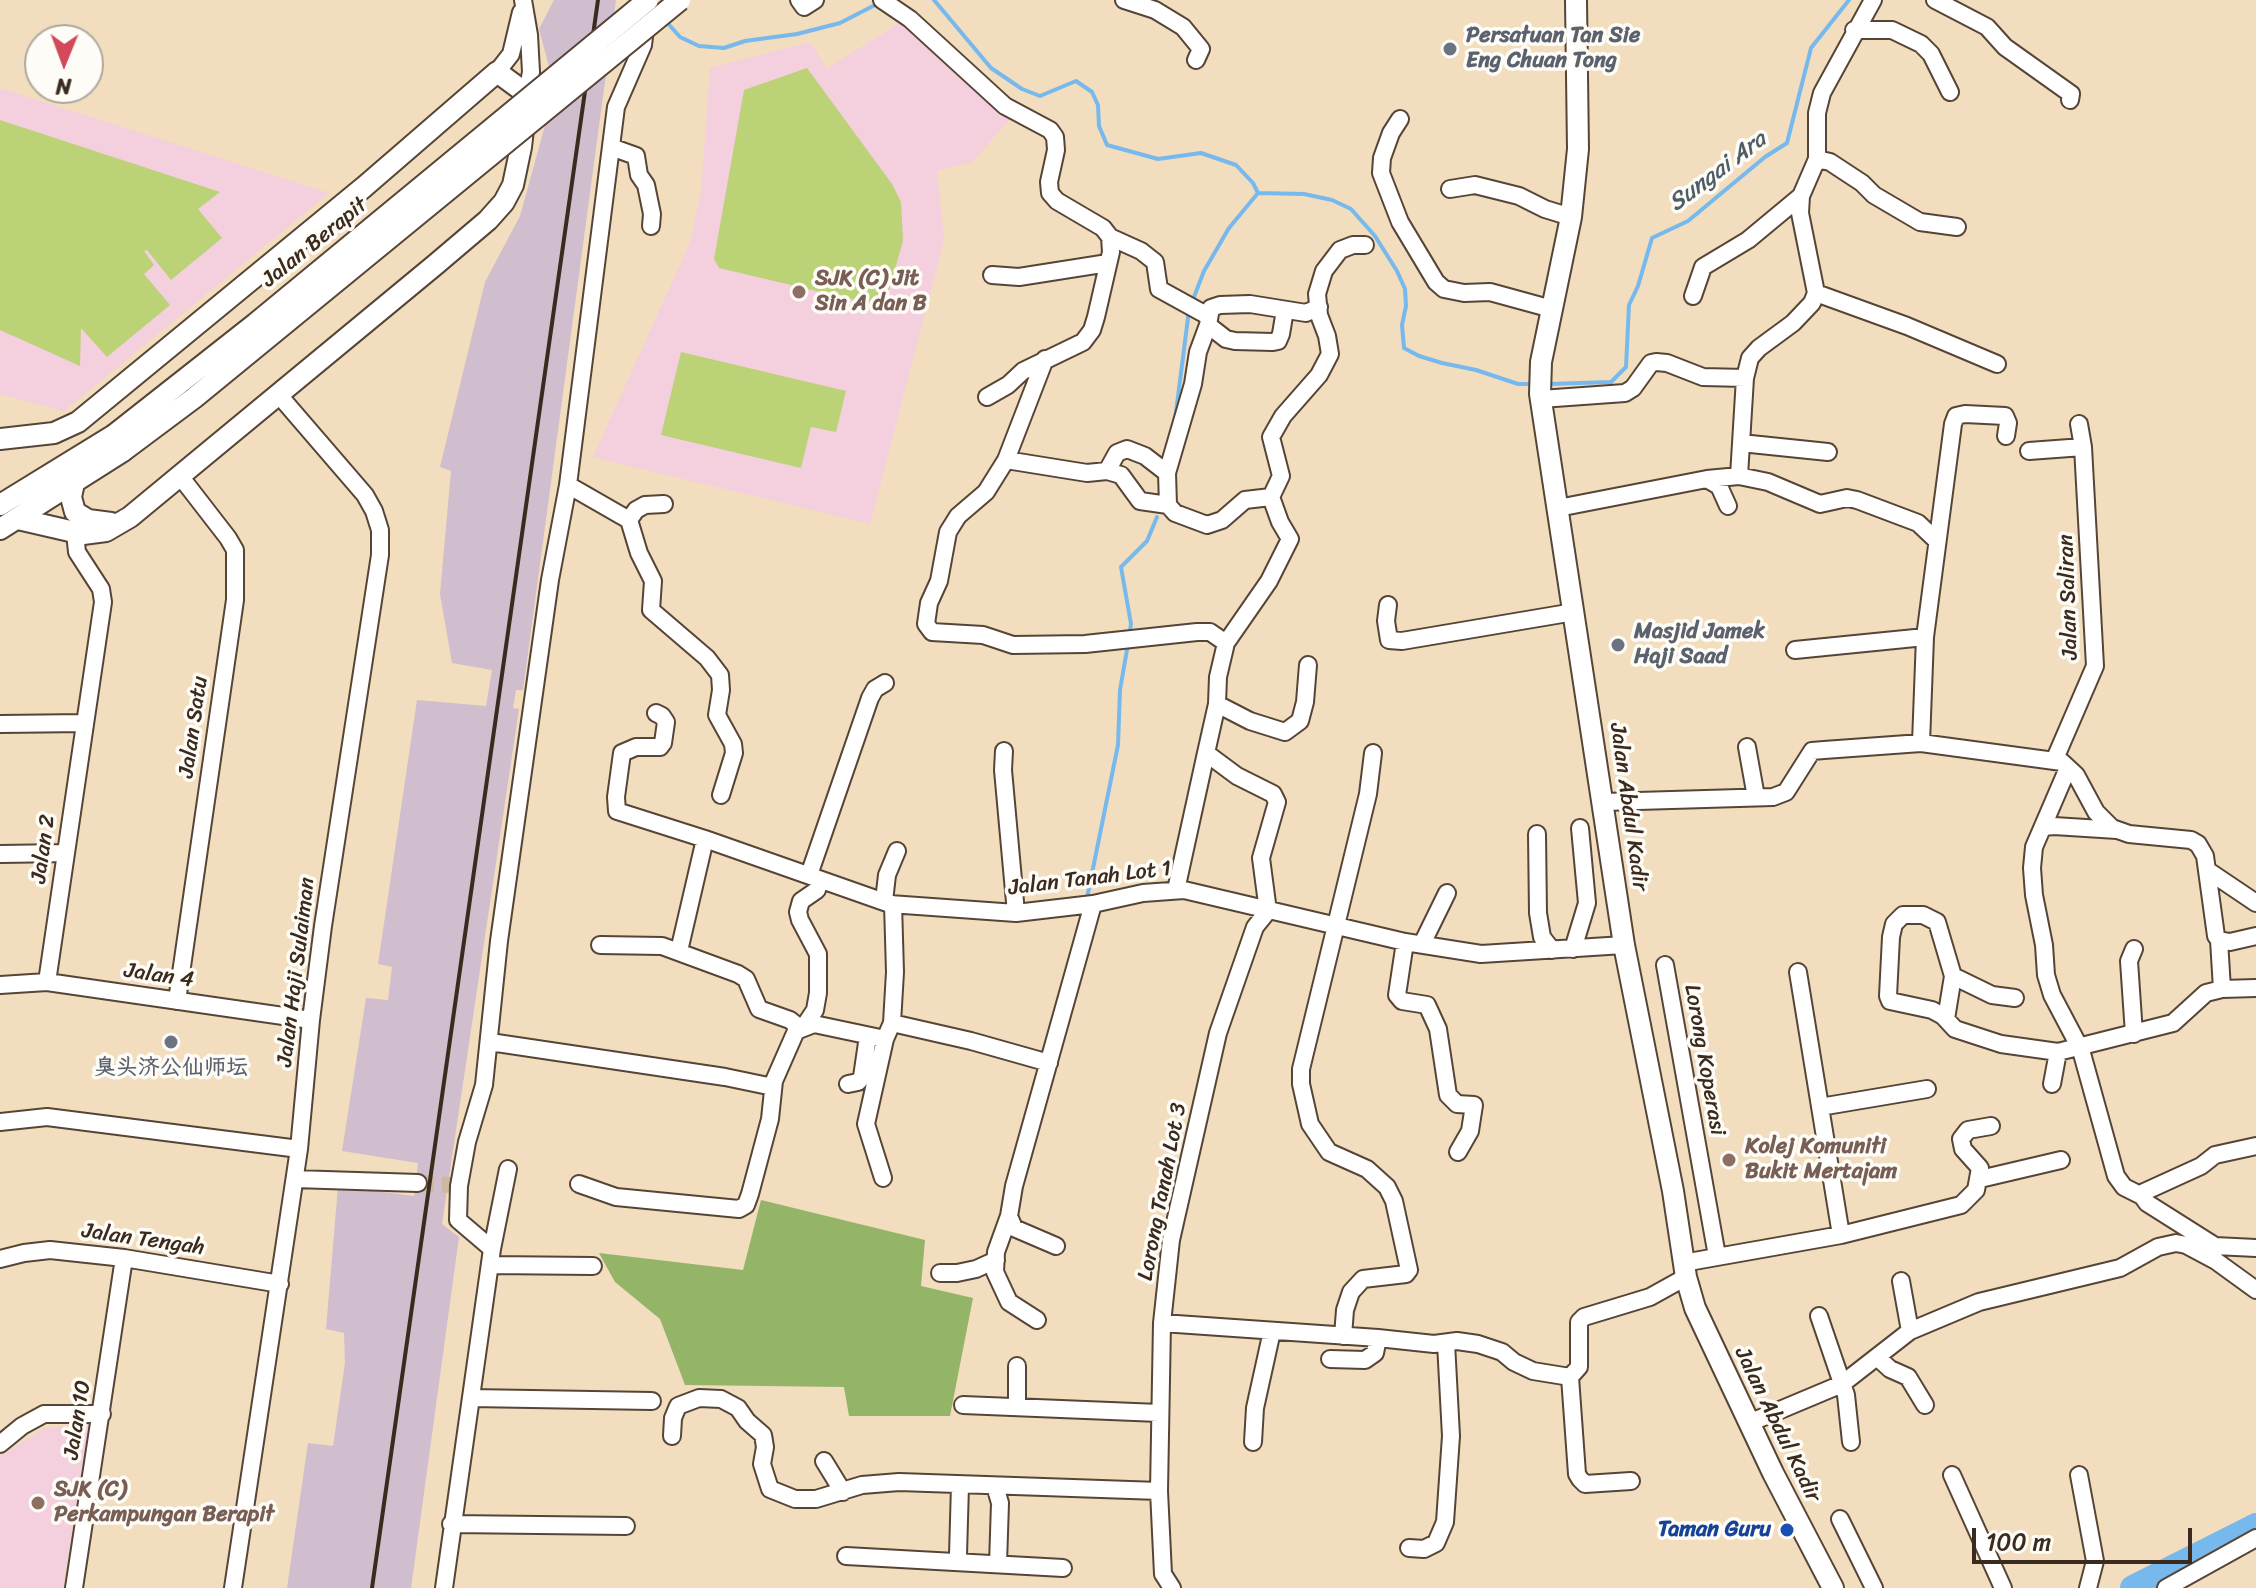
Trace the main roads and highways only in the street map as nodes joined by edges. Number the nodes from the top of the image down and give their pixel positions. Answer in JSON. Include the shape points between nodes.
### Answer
{"nodes":[{"id":1,"x":649,"y":0,"type":"edge"},
{"id":2,"x":680,"y":0,"type":"edge"},
{"id":3,"x":1576,"y":0,"type":"edge"},
{"id":4,"x":0,"y":439,"type":"edge"},
{"id":5,"x":118,"y":443,"type":"junction"},
{"id":6,"x":74,"y":483,"type":"junction"},
{"id":7,"x":0,"y":505,"type":"edge"},
{"id":8,"x":119,"y":523,"type":"junction"},
{"id":9,"x":9,"y":524,"type":"edge"},
{"id":10,"x":1833,"y":1588,"type":"edge"}],
"edges":[{"from":1,"to":5,"type":"main road","name":"Jalan Berapit","bridge":true},
{"from":2,"to":5,"type":"main road","bridge":true,"via":[[206,388]]},
{"from":3,"to":10,"type":"main road","name":"Jalan Abdul Kadir","via":[[1578,149],[1541,389],[1624,945],[1695,1308]]},
{"from":4,"to":8,"type":"main road","via":[[54,433],[78,422],[497,72],[527,94],[513,185],[488,220]]},
{"from":5,"to":6,"type":"main road"},
{"from":5,"to":7,"type":"main road","name":"Jalan Berapit"},
{"from":6,"to":8,"type":"main road","via":[[75,512],[88,520]]},
{"from":6,"to":9,"type":"main road"},
{"from":8,"to":9,"type":"main road","via":[[106,531],[75,533],[49,524]]}]}
